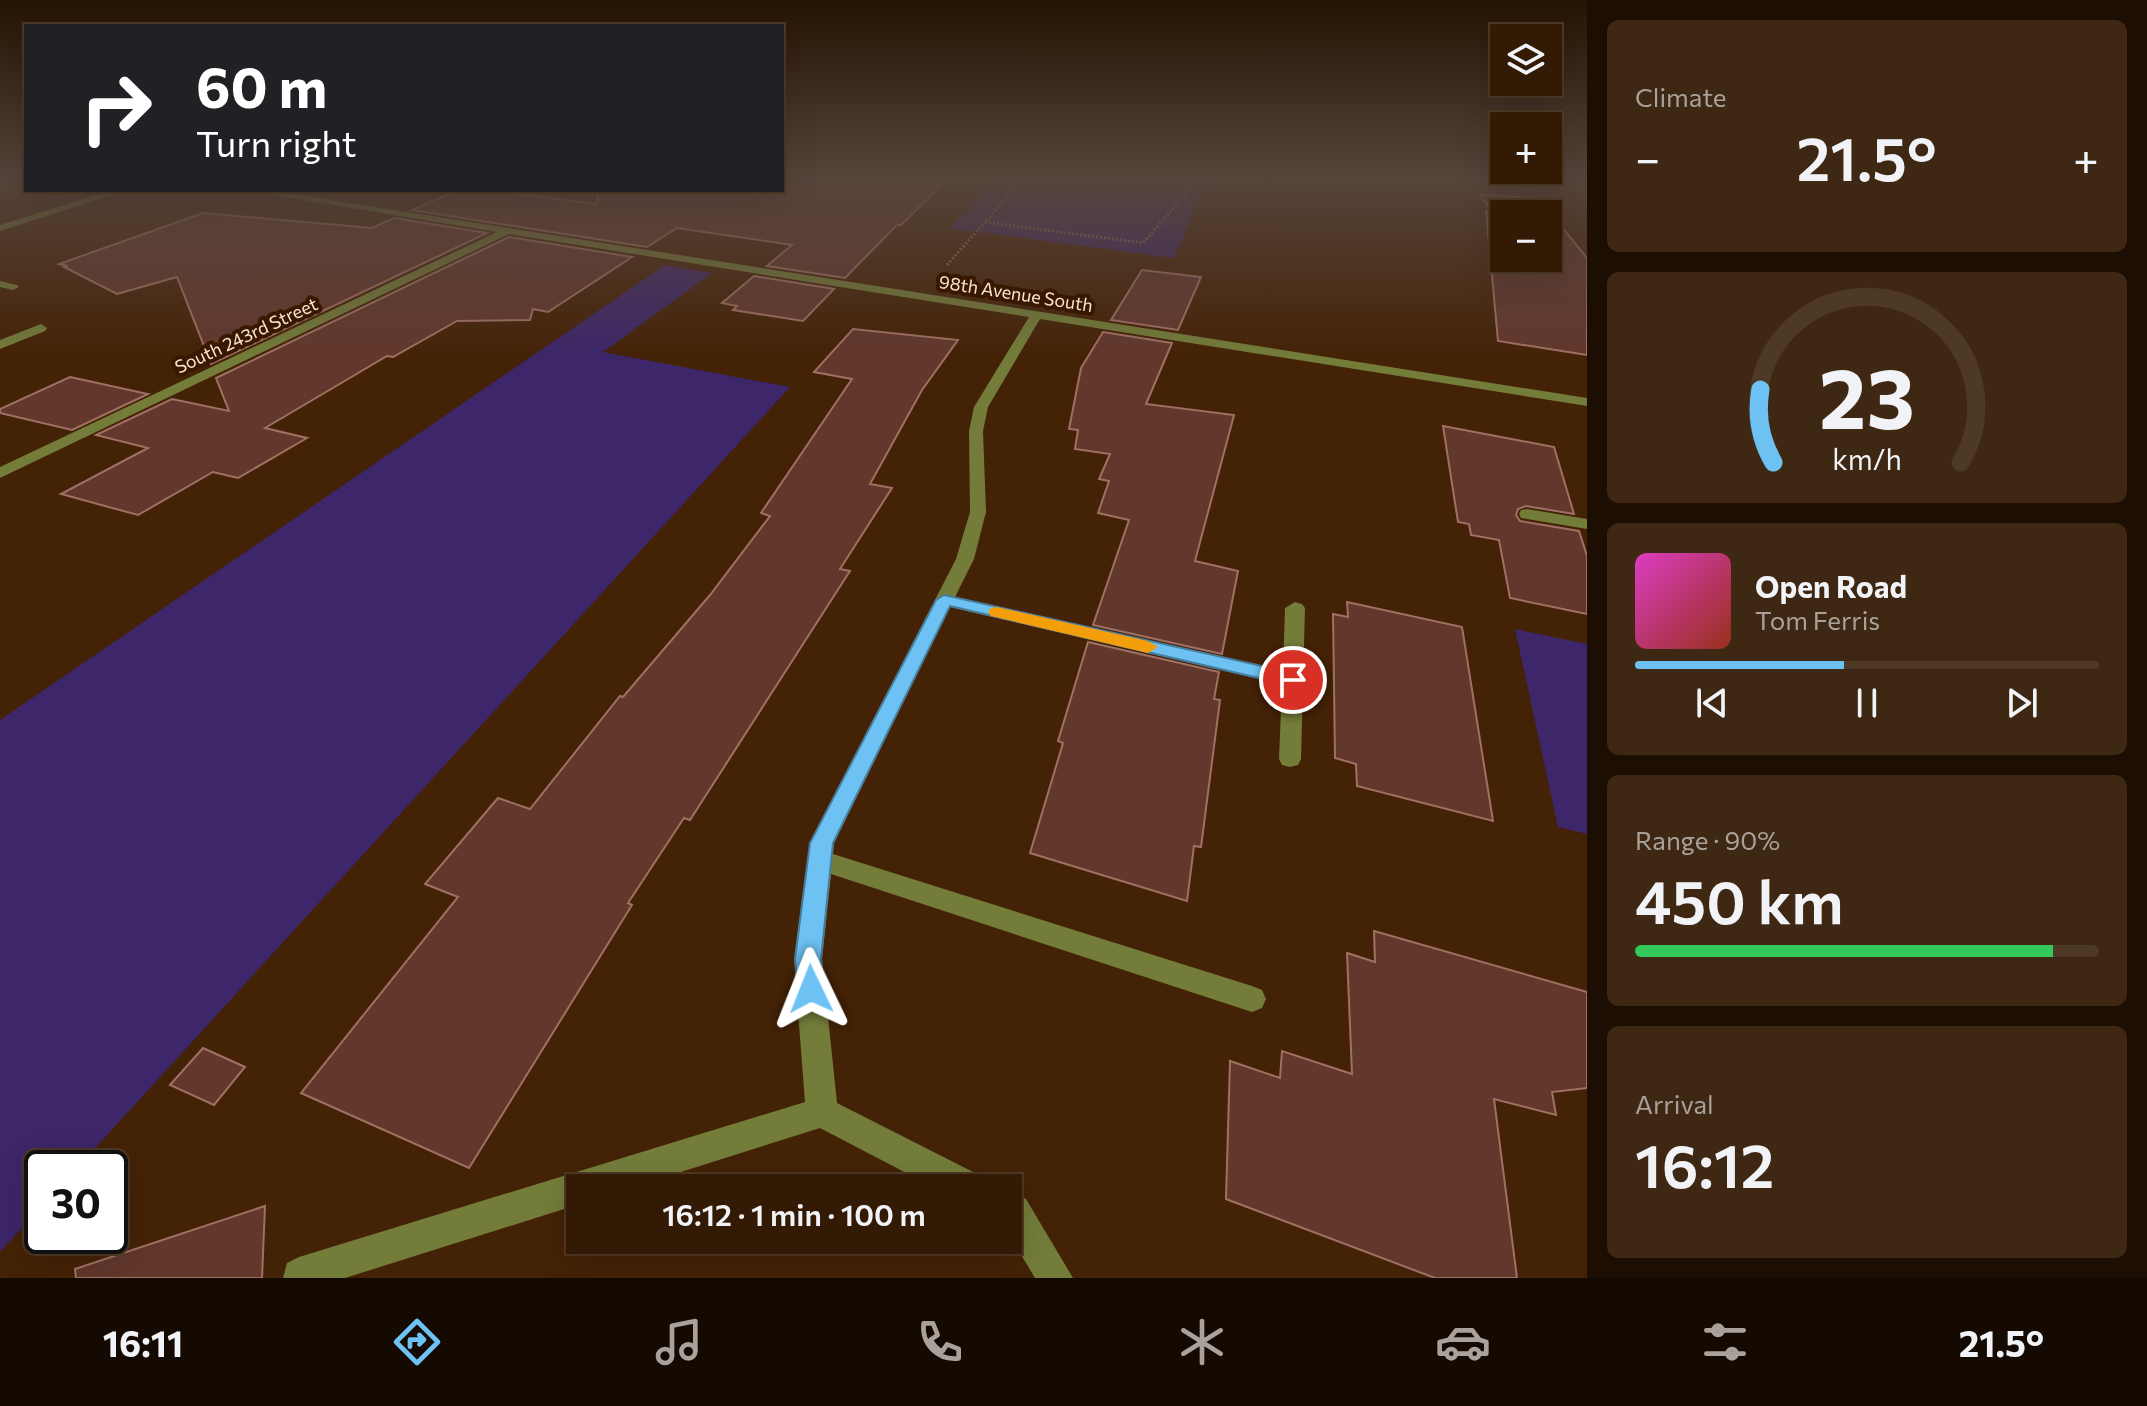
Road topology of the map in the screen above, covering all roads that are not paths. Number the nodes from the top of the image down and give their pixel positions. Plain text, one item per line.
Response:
1 (492, 239) edge
2 (556, 239) edge
3 (1036, 315) junction
4 (41, 328) dead end
5 (0, 345) edge
6 (1587, 402) edge
7 (0, 473) edge
8 (1527, 514) dead end
9 (1587, 524) edge
10 (944, 600) junction
11 (1295, 608) dead end
12 (1293, 680) junction
13 (1290, 759) dead end
14 (820, 860) junction
15 (1252, 999) dead end
16 (822, 1112) junction
17 (942, 1174) edge
18 (1022, 1224) edge
19 (299, 1275) dead end
20 (1055, 1278) edge

1 - 7 street, South 243rd Street
2 - 3 street, 98th Avenue South
3 - 6 street, 98th Avenue South
3 - 10 street
4 - 5 street
8 - 9 street
10 - 12 street
10 - 14 street
11 - 12 street
12 - 13 street
14 - 15 street
14 - 16 street
16 - 17 street
16 - 19 street
18 - 20 street

